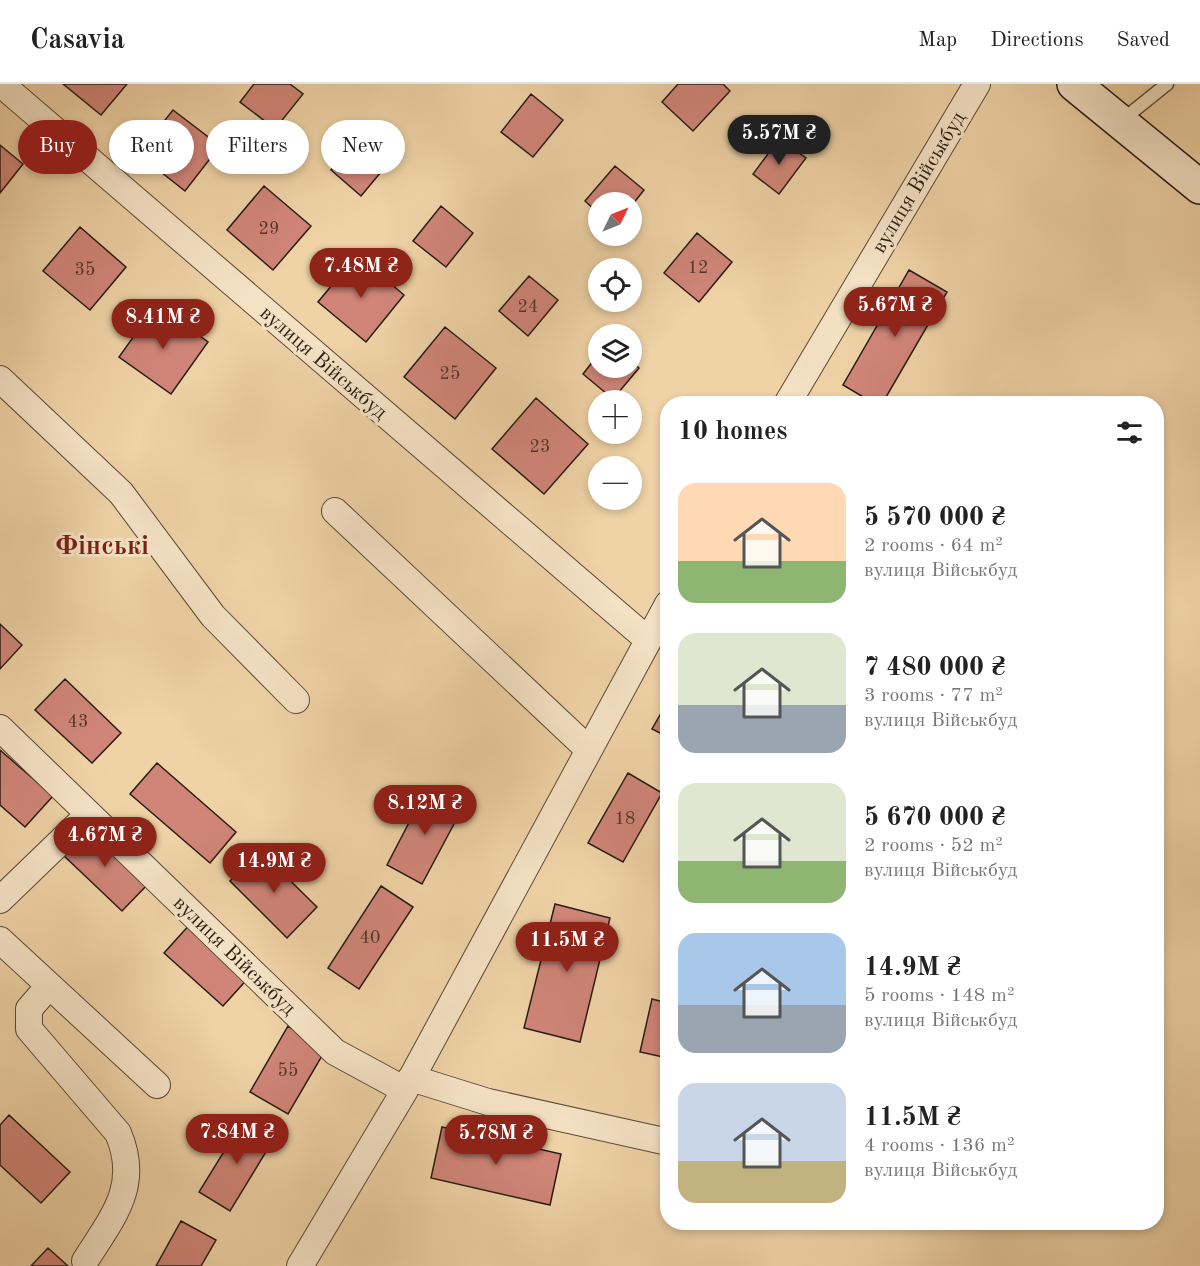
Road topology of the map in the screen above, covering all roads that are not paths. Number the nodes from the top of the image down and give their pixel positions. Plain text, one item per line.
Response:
1 (2, 84) edge
2 (977, 84) edge
3 (1074, 84) edge
4 (1167, 84) edge
5 (1120, 122) junction
6 (1200, 187) edge
7 (0, 379) edge
8 (792, 396) edge
9 (335, 511) dead end
10 (660, 617) edge
11 (647, 639) junction
12 (296, 700) dead end
13 (0, 728) edge
14 (588, 749) junction
15 (89, 814) junction
16 (0, 900) edge
17 (0, 940) edge
18 (49, 986) junction
19 (408, 1084) junction
20 (157, 1085) dead end
21 (660, 1140) edge
22 (85, 1261) dead end
23 (300, 1266) edge

1 - 11 street, вулиця Військбуд
2 - 8 street, вулиця Військбуд
3 - 5 main road
4 - 5 lane
5 - 6 main road
7 - 12 street
9 - 14 street
10 - 11 street
11 - 14 street
13 - 15 street, вулиця Військбуд
14 - 19 street
15 - 16 street
15 - 19 street, вулиця Військбуд
17 - 18 street
18 - 20 street
18 - 22 street
19 - 21 street, вулиця Військбуд
19 - 23 street

